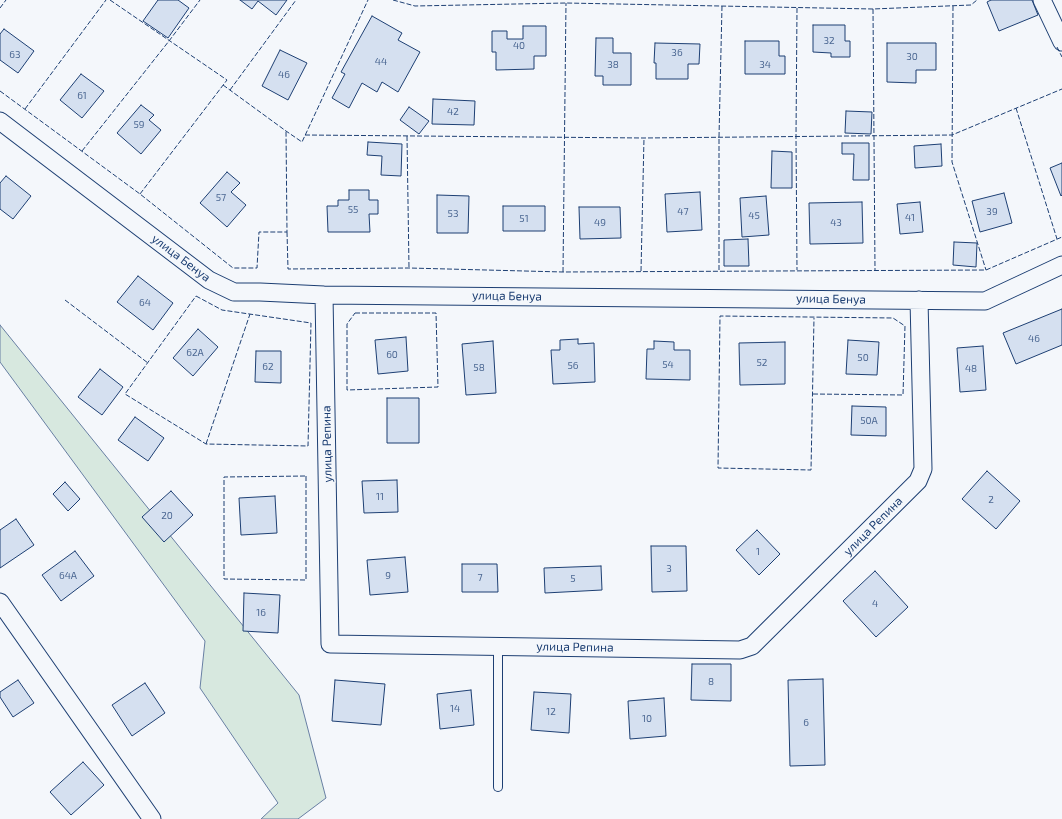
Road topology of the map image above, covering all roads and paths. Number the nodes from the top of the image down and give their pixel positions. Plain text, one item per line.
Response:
1 (1042, 0) edge
2 (1062, 42) edge
3 (0, 121) edge
4 (1062, 265) edge
5 (324, 294) junction
6 (919, 300) junction
7 (0, 602) edge
8 (498, 646) junction
9 (498, 787) dead end
10 (152, 819) edge

1 - 2 street
3 - 5 street, улица Бенуа
4 - 6 street, улица Бенуа
5 - 6 street, улица Бенуа
5 - 8 street, улица Репина
6 - 8 street, улица Репина
7 - 10 street
8 - 9 lane

